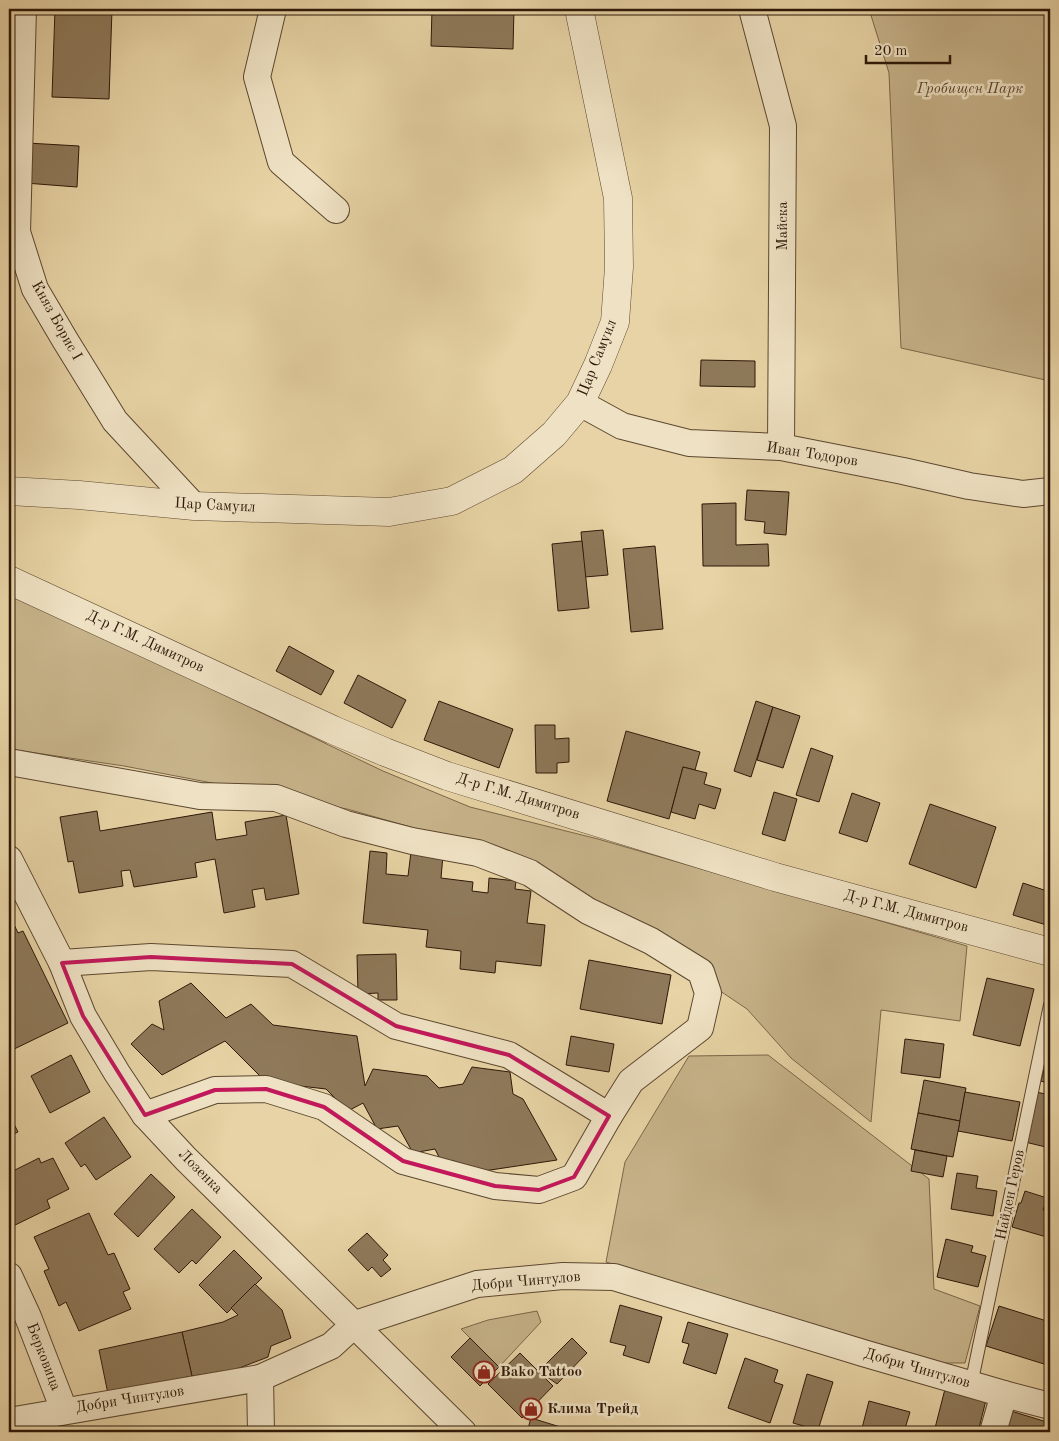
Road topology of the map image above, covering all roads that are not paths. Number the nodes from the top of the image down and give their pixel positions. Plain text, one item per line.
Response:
1 (23, 9) edge
2 (274, 9) edge
3 (579, 9) edge
4 (752, 9) edge
5 (336, 210) dead end
6 (580, 403) junction
7 (781, 447) junction
8 (9, 491) edge
9 (1050, 491) edge
10 (194, 506) junction
11 (9, 580) edge
12 (9, 762) edge
13 (9, 859) edge
14 (1050, 952) edge
15 (62, 963) junction
16 (1050, 1005) edge
17 (145, 1115) junction
18 (609, 1116) junction
19 (9, 1276) edge
20 (355, 1324) junction
21 (260, 1378) junction
22 (971, 1385) junction
23 (1004, 1394) junction
24 (1050, 1406) edge
25 (64, 1410) junction
26 (9, 1421) edge
27 (9, 1432) edge
28 (261, 1432) edge
29 (463, 1432) edge
30 (993, 1432) edge

1 - 10 street, Княз Борис I
2 - 5 street
3 - 6 street, Цар Самуил
4 - 7 street, Майска
6 - 7 street, Иван Тодоров
6 - 10 street, Цар Самуил
7 - 9 street, Иван Тодоров
8 - 10 street, Цар Самуил
11 - 14 street, Д-р Г.М. Димитров
12 - 18 street
13 - 15 street, Лозенка
15 - 17 street, Лозенка
15 - 18 street
16 - 22 lane, Найден Геров
17 - 18 street
17 - 20 street, Лозенка
19 - 25 street, Берковица
20 - 21 street, Добри Чинтулов
20 - 22 street, Добри Чинтулов
20 - 29 street, Лозенка
21 - 25 street, Добри Чинтулов
21 - 28 street
22 - 23 street, Добри Чинтулов
23 - 24 street, Добри Чинтулов
23 - 30 street
25 - 26 street, Добри Чинтулов
26 - 27 street

